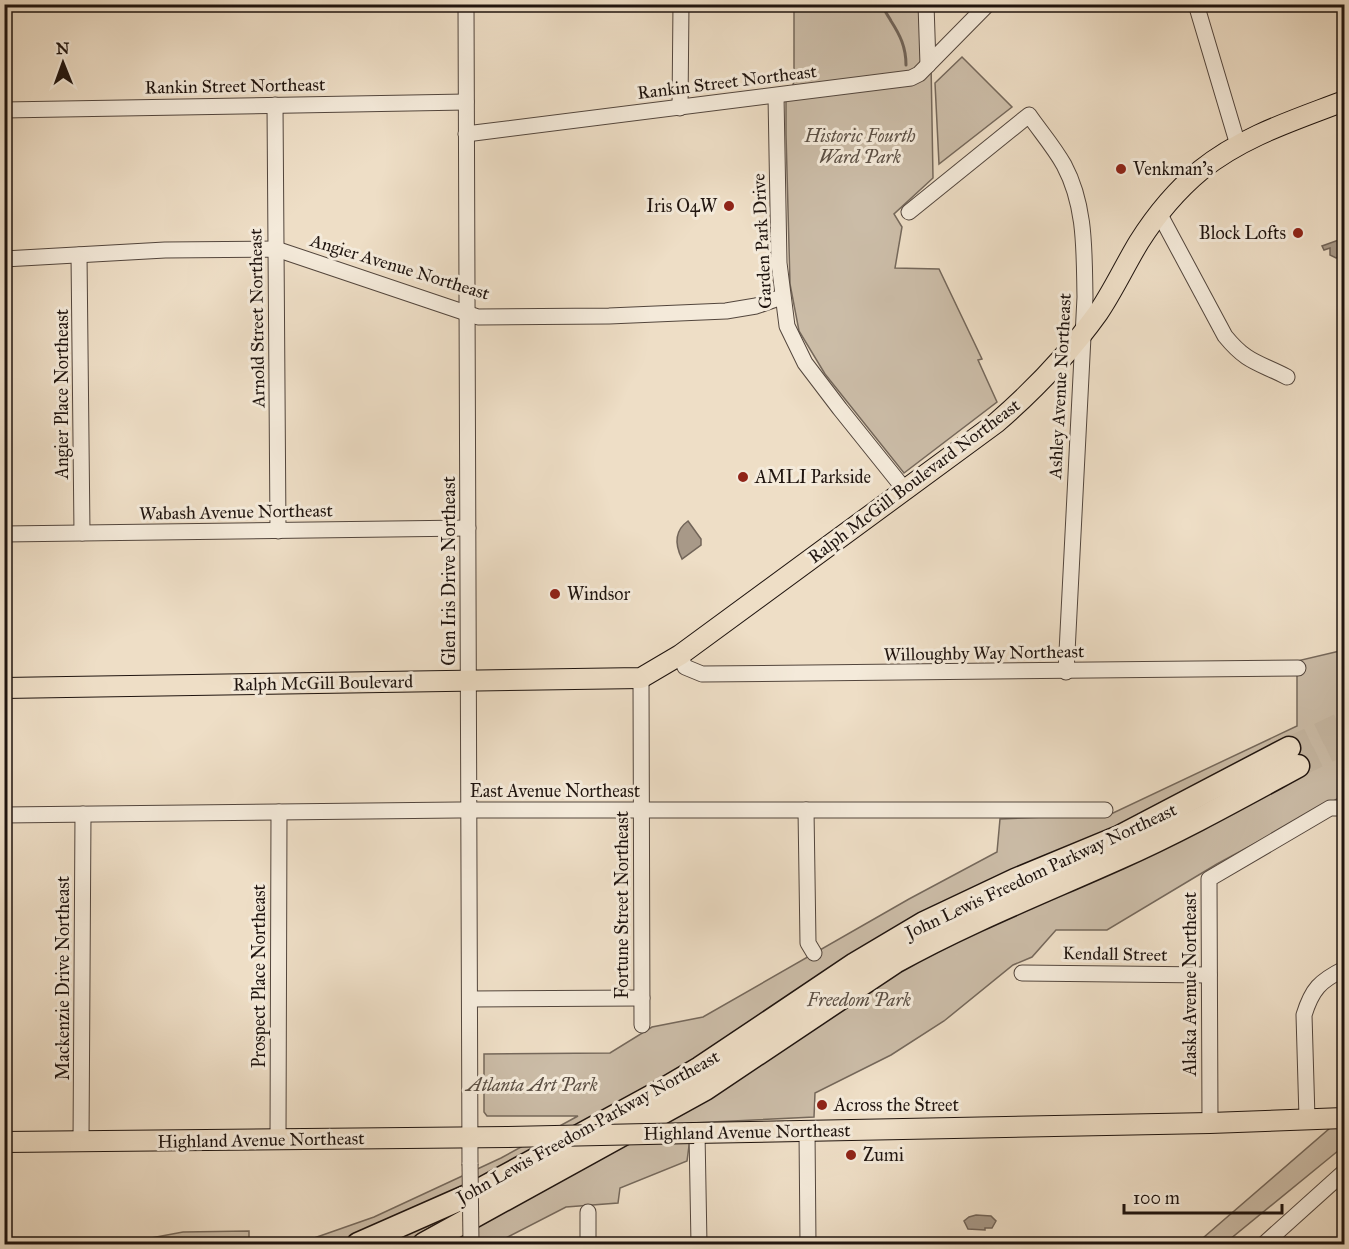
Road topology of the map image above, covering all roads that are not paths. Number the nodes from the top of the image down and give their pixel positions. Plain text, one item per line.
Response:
1 (466, 4) edge
2 (681, 4) edge
3 (926, 4) edge
4 (988, 4) edge
5 (1196, 4) edge
6 (928, 65) junction
7 (776, 96) junction
8 (1344, 101) edge
9 (466, 102) junction
10 (275, 105) junction
11 (680, 108) junction
12 (4, 110) edge
13 (466, 134) junction
14 (1238, 145) junction
15 (909, 212) dead end
16 (1159, 213) junction
17 (276, 249) junction
18 (79, 255) junction
19 (4, 259) edge
20 (782, 297) junction
21 (467, 312) junction
22 (1084, 332) junction
23 (1287, 377) dead end
24 (905, 490) junction
25 (468, 528) junction
26 (278, 531) junction
27 (82, 533) junction
28 (4, 534) edge
29 (680, 655) junction
30 (1298, 668) dead end
31 (1066, 672) junction
32 (641, 678) junction
33 (469, 681) junction
34 (4, 688) edge
35 (1337, 808) edge
36 (470, 810) junction
37 (641, 810) junction
38 (806, 810) junction
39 (1105, 810) dead end
40 (279, 812) junction
41 (83, 814) junction
42 (4, 815) edge
43 (814, 953) dead end
44 (1344, 969) edge
45 (1022, 973) dead end
46 (1209, 975) junction
47 (642, 998) junction
48 (471, 999) junction
49 (642, 1025) dead end
50 (1307, 1118) junction
51 (1344, 1118) edge
52 (1210, 1123) junction
53 (807, 1131) junction
54 (695, 1133) junction
55 (472, 1138) junction
56 (278, 1140) junction
57 (4, 1142) edge
58 (81, 1142) junction
59 (1344, 1172) edge
60 (588, 1212) dead end
61 (358, 1245) edge
62 (424, 1245) edge
63 (471, 1245) edge
64 (588, 1245) edge
65 (699, 1245) edge
66 (808, 1245) edge
67 (1264, 1245) edge

1 - 9 street, Glen Iris Drive Northeast
2 - 11 street
3 - 6 street
4 - 6 street, Rankin Street Northeast
5 - 14 street
6 - 7 street, Rankin Street Northeast
7 - 11 street, Rankin Street Northeast
7 - 20 street, Garden Park Drive
8 - 14 main road, Ralph McGill Boulevard Northeast
9 - 10 street, Rankin Street Northeast
9 - 13 street, Glen Iris Drive Northeast
10 - 12 street, Rankin Street Northeast
10 - 17 street, Arnold Street Northeast
11 - 13 street, Rankin Street Northeast
13 - 21 street, Glen Iris Drive Northeast
14 - 16 main road, Ralph McGill Boulevard Northeast
15 - 22 street, Ashley Avenue Northeast
16 - 22 main road, Ralph McGill Boulevard Northeast
16 - 23 street
17 - 18 street, Angier Avenue Northeast
17 - 21 street, Angier Avenue Northeast
17 - 26 street, Arnold Street Northeast
18 - 19 street, Angier Avenue Northeast
18 - 27 street, Angier Place Northeast
20 - 21 street, Angier Avenue Northeast
20 - 24 street, Garden Park Drive
21 - 25 street, Glen Iris Drive Northeast
22 - 24 main road, Ralph McGill Boulevard Northeast
22 - 31 street, Ashley Avenue Northeast
24 - 29 main road, Ralph McGill Boulevard Northeast
25 - 26 street, Wabash Avenue Northeast
25 - 33 street, Glen Iris Drive Northeast
26 - 27 street, Wabash Avenue Northeast
27 - 28 street, Wabash Avenue Northeast
29 - 31 street, Willoughby Way Northeast
29 - 32 main road, Ralph McGill Boulevard Northeast
30 - 31 street, Willoughby Way Northeast
32 - 33 main road, Ralph McGill Boulevard
32 - 37 street, Fortune Street Northeast
33 - 34 main road, Ralph McGill Boulevard
33 - 36 street, Glen Iris Drive Northeast
35 - 46 street, Alaska Avenue Northeast
36 - 37 street, East Avenue Northeast
36 - 40 street, East Avenue Northeast
36 - 48 street, Glen Iris Drive Northeast
37 - 38 street, East Avenue Northeast
37 - 47 street, Fortune Street Northeast
38 - 39 street, East Avenue Northeast
38 - 43 street
40 - 41 street, East Avenue Northeast
40 - 56 street, Prospect Place Northeast
41 - 42 street, East Avenue Northeast
41 - 58 street, Mackenzie Drive Northeast
44 - 50 street
45 - 46 street, Kendall Street
46 - 52 street, Alaska Avenue Northeast
47 - 48 street
47 - 49 street, Fortune Street Northeast
48 - 55 street, Glen Iris Drive Northeast
50 - 51 main road, Highland Avenue Northeast
50 - 52 main road, Highland Avenue Northeast
52 - 53 main road, Highland Avenue Northeast
53 - 54 main road, Highland Avenue Northeast
53 - 66 street
54 - 55 main road, Highland Avenue Northeast, bridge
54 - 65 street
55 - 56 main road, Highland Avenue Northeast
55 - 63 street, Glen Iris Drive Northeast, bridge
56 - 58 main road, Highland Avenue Northeast
57 - 58 main road, Highland Avenue Northeast
59 - 67 street
60 - 64 street
61 - 62 highway, John Lewis Freedom Parkway Northeast

